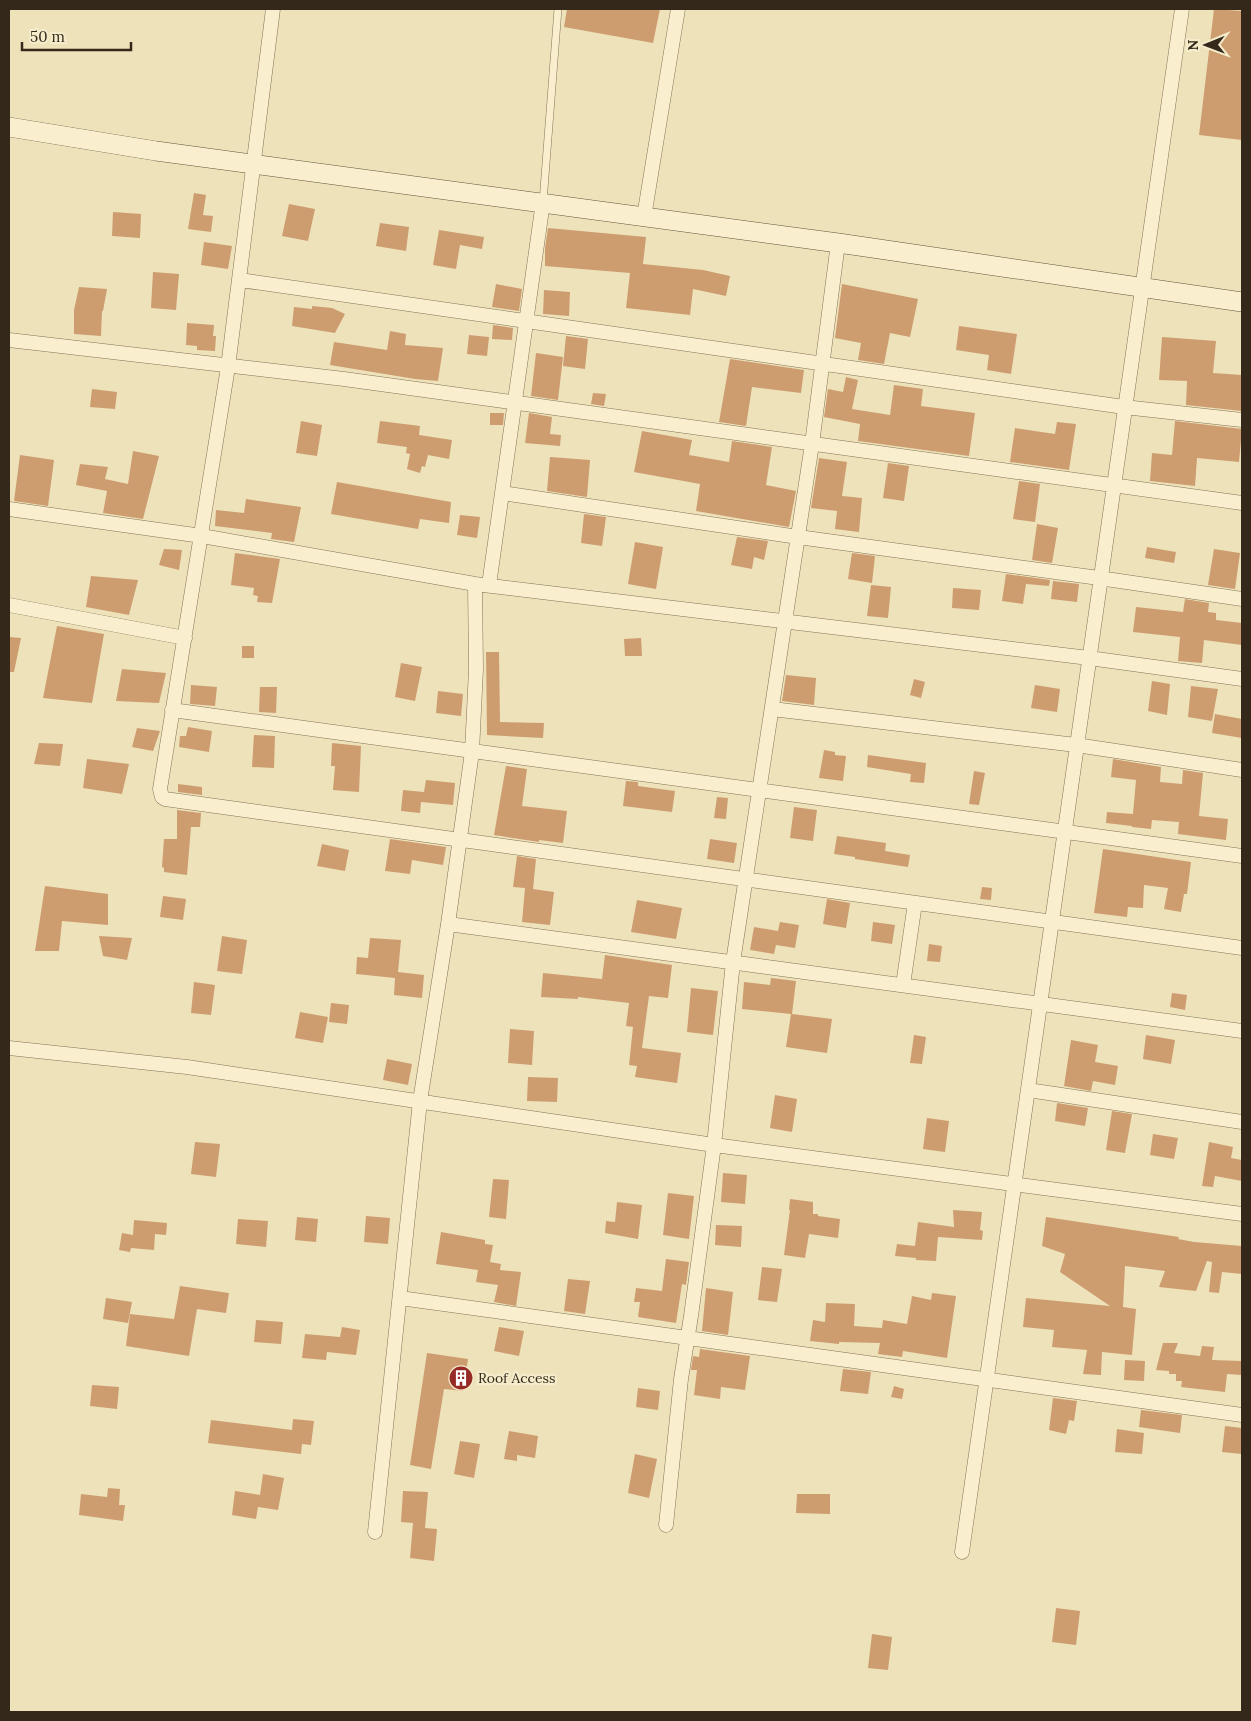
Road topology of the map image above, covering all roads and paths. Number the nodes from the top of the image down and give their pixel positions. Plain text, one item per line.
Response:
1 (273, 9) edge
2 (558, 9) edge
3 (678, 9) edge
4 (1182, 9) edge
5 (9, 127) edge
6 (254, 163) junction
7 (543, 202) junction
8 (644, 217) junction
9 (838, 243) junction
10 (240, 280) junction
11 (1140, 287) junction
12 (1242, 302) edge
13 (527, 322) junction
14 (9, 340) edge
15 (824, 363) junction
16 (228, 367) junction
17 (515, 403) junction
18 (1124, 407) junction
19 (1242, 420) edge
20 (812, 444) junction
21 (1113, 485) junction
22 (502, 493) junction
23 (1242, 503) edge
24 (9, 509) edge
25 (202, 536) junction
26 (798, 537) junction
27 (1099, 578) junction
28 (482, 584) junction
29 (1242, 599) edge
30 (9, 605) edge
31 (785, 621) junction
32 (185, 638) junction
33 (1089, 658) junction
34 (1242, 679) edge
35 (772, 709) junction
36 (172, 710) junction
37 (1076, 745) junction
38 (472, 752) junction
39 (1242, 770) edge
40 (759, 791) junction
41 (1064, 832) junction
42 (460, 839) junction
43 (1242, 856) edge
44 (746, 879) junction
45 (915, 903) junction
46 (1052, 922) junction
47 (448, 924) junction
48 (1242, 948) edge
49 (733, 962) junction
50 (903, 985) junction
51 (1040, 1004) junction
52 (1242, 1031) edge
53 (9, 1048) edge
54 (1028, 1090) junction
55 (420, 1101) junction
56 (1242, 1122) edge
57 (714, 1145) junction
58 (1015, 1184) junction
59 (1242, 1214) edge
60 (400, 1298) junction
61 (687, 1339) junction
62 (987, 1378) junction
63 (1242, 1415) edge
64 (666, 1525) dead end
65 (376, 1532) dead end
66 (962, 1552) dead end

1 - 6 street
2 - 7 lane
3 - 8 street
4 - 11 street
5 - 6 street
6 - 7 street
6 - 10 street
7 - 8 street
7 - 13 street
8 - 9 street
9 - 11 street
9 - 15 street
10 - 13 street
10 - 16 street
11 - 12 street
11 - 18 street
13 - 15 street
13 - 17 street
14 - 16 street
15 - 18 street
15 - 20 street
16 - 17 street
16 - 25 street
17 - 20 street
17 - 22 street
18 - 19 street
18 - 21 street
20 - 21 street
20 - 26 street
21 - 23 street
21 - 27 street
22 - 26 street
22 - 28 street
24 - 25 street
25 - 28 street
25 - 32 street
26 - 27 street
26 - 31 street
27 - 29 street
27 - 33 street
28 - 31 street
28 - 38 street
30 - 32 street
31 - 33 street
31 - 35 street
32 - 36 street
33 - 34 street
33 - 37 street
35 - 37 street
35 - 40 street
36 - 38 street
36 - 42 street
37 - 39 street
37 - 41 street
38 - 40 street
38 - 42 street
40 - 41 street
40 - 44 street
41 - 43 street
41 - 46 street
42 - 44 street
42 - 47 street
44 - 45 street
44 - 49 street
45 - 46 street
45 - 50 street
46 - 48 street
46 - 51 street
47 - 49 street
47 - 55 street
49 - 50 street
49 - 57 street
50 - 51 street
51 - 52 street
51 - 54 street
53 - 55 street
54 - 56 street
54 - 58 street
55 - 57 street
55 - 60 street
57 - 58 street
57 - 61 street
58 - 59 street
58 - 62 street
60 - 61 street
60 - 65 street
61 - 62 street
61 - 64 street
62 - 63 street
62 - 66 street

